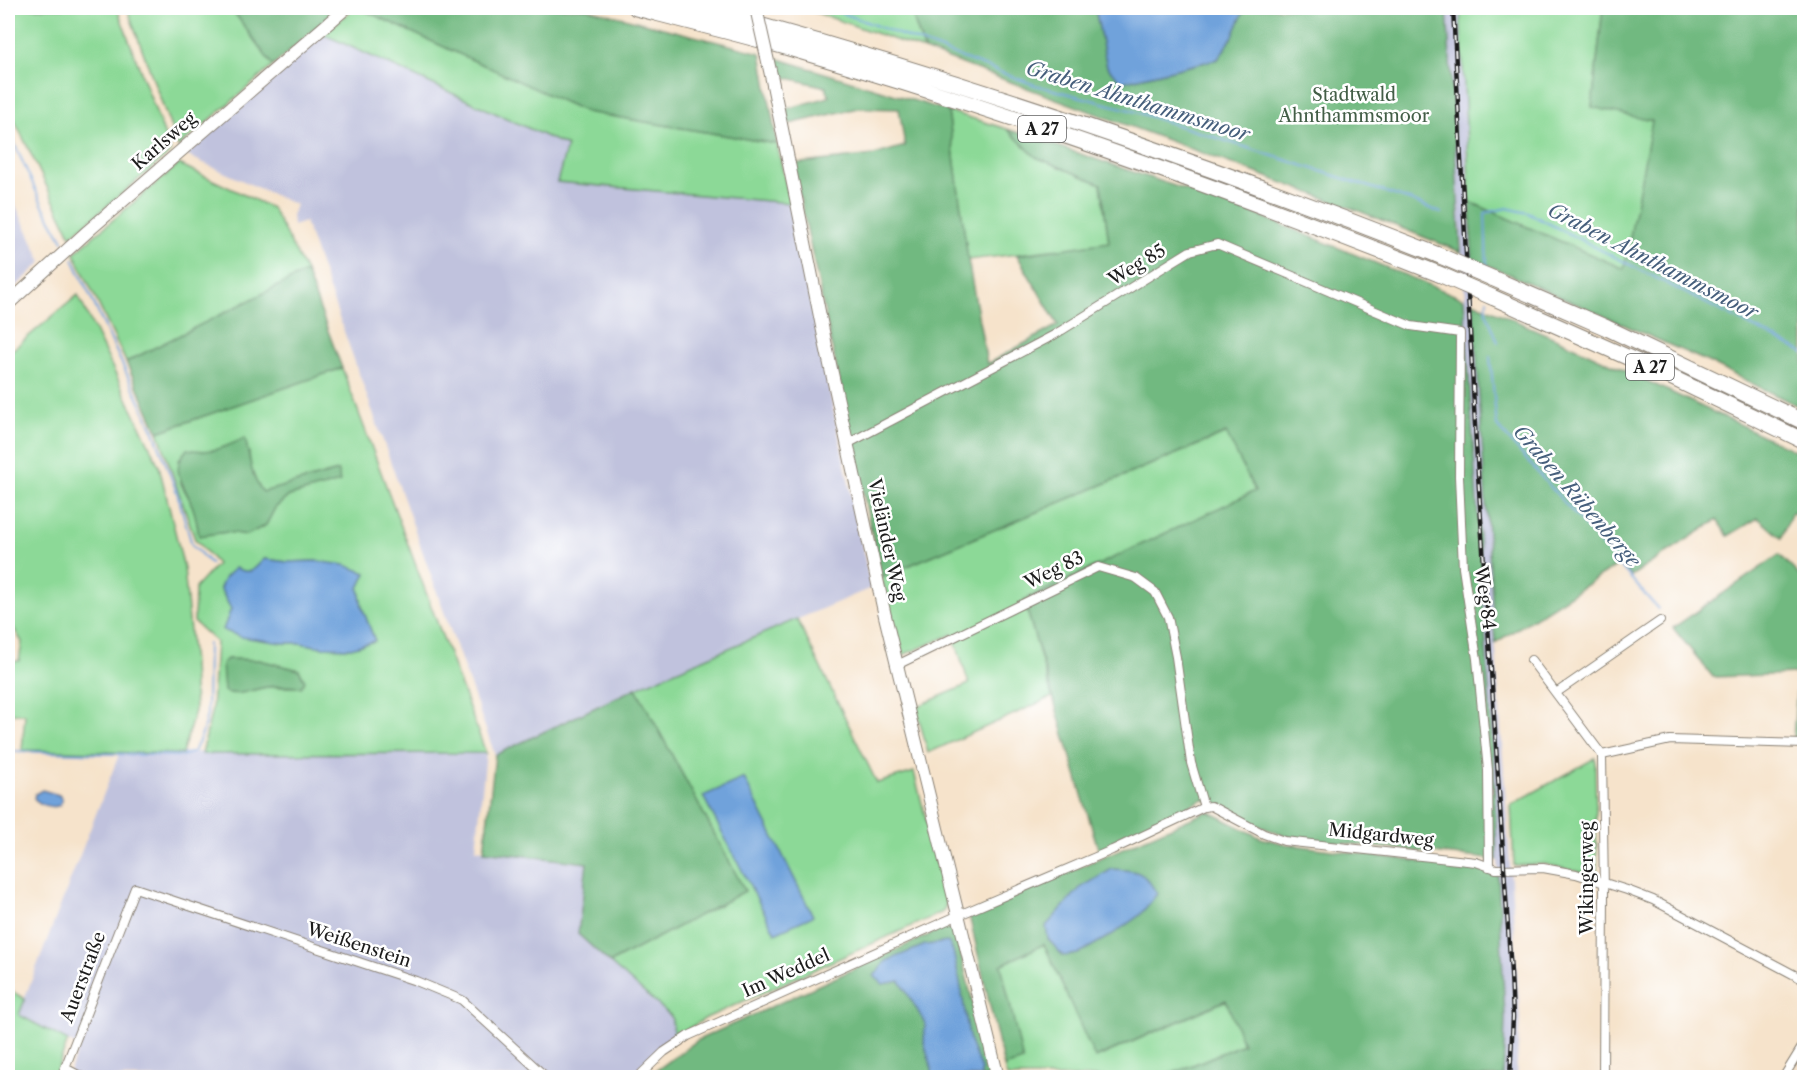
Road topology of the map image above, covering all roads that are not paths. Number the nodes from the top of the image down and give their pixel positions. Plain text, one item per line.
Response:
1 (346, 8) edge
2 (636, 8) edge
3 (697, 8) edge
4 (756, 8) edge
5 (8, 304) edge
6 (1460, 333) joint
7 (1804, 422) edge
8 (1804, 441) edge
9 (848, 444) junction
10 (1660, 621) dead end
11 (1531, 660) dead end
12 (897, 664) junction
13 (1556, 693) junction
14 (1804, 744) edge
15 (1602, 755) junction
16 (1204, 807) junction
17 (1489, 867) junction
18 (1604, 882) junction
19 (135, 888) joint
20 (958, 915) junction
21 (1804, 980) edge
22 (1804, 1044) edge
23 (65, 1068) junction
24 (61, 1077) edge
25 (84, 1077) edge
26 (547, 1077) edge
27 (637, 1077) edge
28 (998, 1077) edge
29 (1603, 1077) edge
30 (1783, 1077) edge

1 - 5 street, Karlsweg
2 - 8 highway, A 27, bridge
3 - 7 highway, A 27, bridge
4 - 9 street, Vieländer Weg, bridge
6 - 9 street, Weg 85
6 - 17 street, Weg 84
9 - 12 street, Vieländer Weg
10 - 13 street
11 - 13 street
12 - 16 street, Weg 83
12 - 20 street, Vieländer Weg
13 - 15 street
14 - 15 street
15 - 18 street, Wikingerweg
16 - 17 street, Midgardweg
16 - 20 street
17 - 18 street, Midgardweg
18 - 21 street, Midgardweg
18 - 29 street, Wikingerweg
19 - 23 street, Auerstraße
19 - 26 street, Weißenstein
20 - 27 street, Im Weddel
20 - 28 street, Vieländer Weg
22 - 30 street
23 - 24 street, Auerstraße
23 - 25 street

